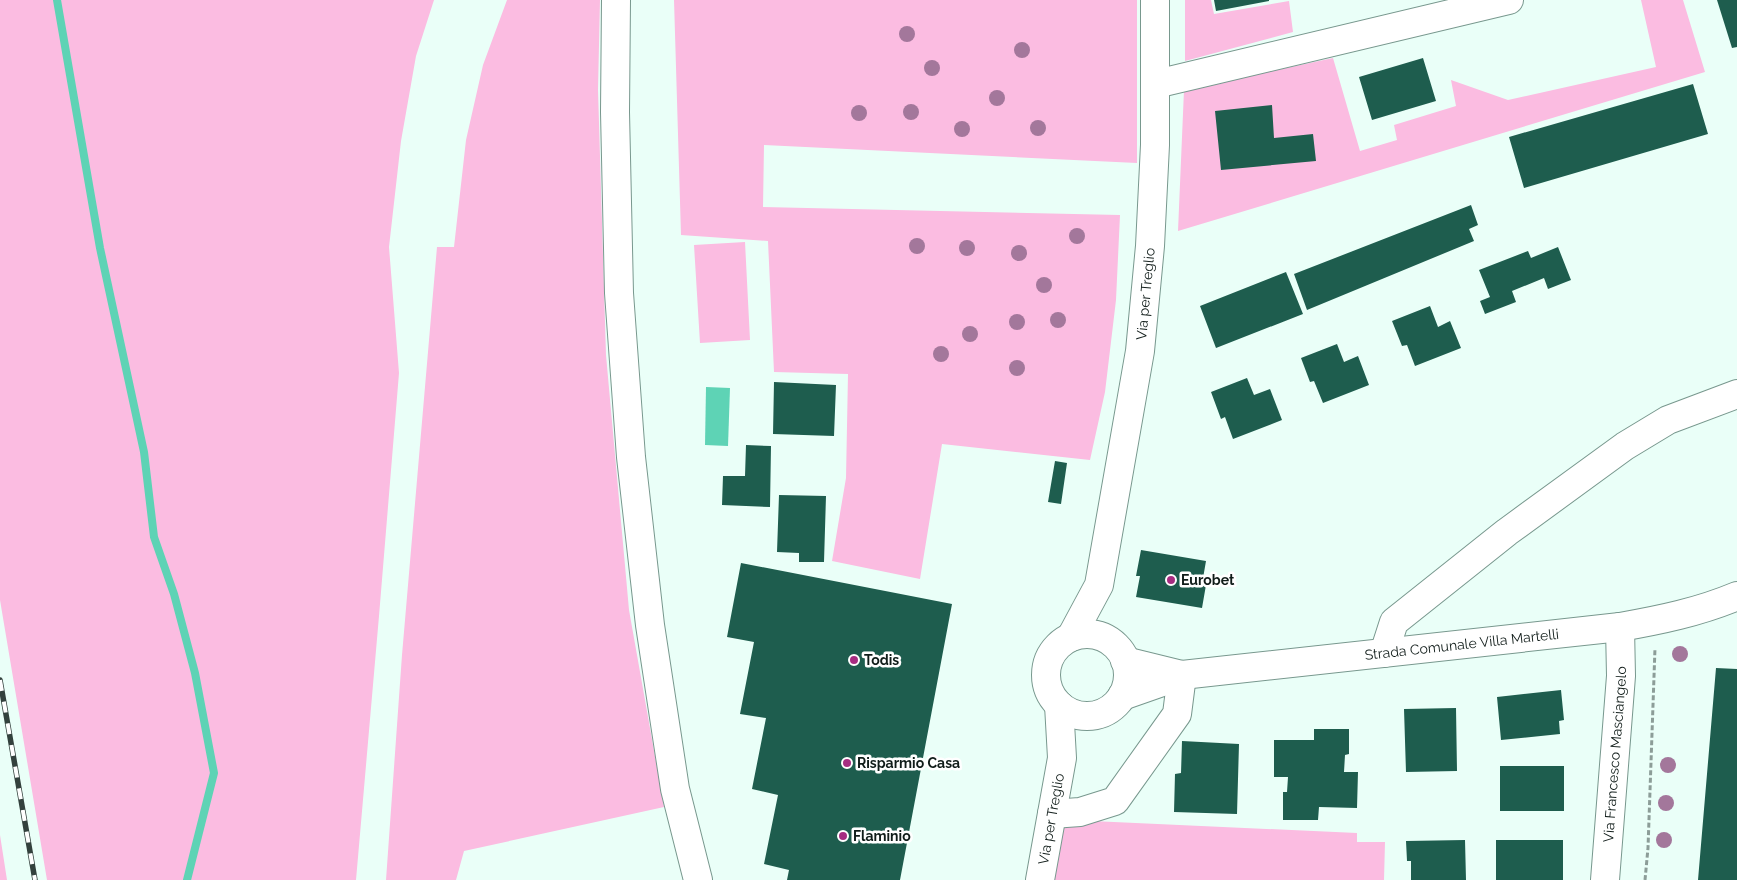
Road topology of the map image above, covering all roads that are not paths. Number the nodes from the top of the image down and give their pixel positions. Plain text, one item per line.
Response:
1 (616, 0) edge
2 (1155, 0) edge
3 (1509, 0) edge
4 (1156, 84) junction
5 (1737, 394) edge
6 (1098, 584) junction
7 (1737, 596) edge
8 (1620, 627) junction
9 (1071, 638) junction
10 (1117, 651) junction
11 (1384, 653) junction
12 (1182, 675) junction
13 (1122, 696) junction
14 (1059, 706) junction
15 (1097, 715) junction
16 (1062, 758) junction
17 (1052, 814) junction
18 (698, 880) edge
19 (1040, 880) edge
20 (1605, 880) edge

1 - 18 street
2 - 4 street, Via per Treglio
3 - 4 street
4 - 6 street, Via per Treglio
5 - 11 street
6 - 9 street, Via per Treglio
6 - 10 street, Via per Treglio
7 - 8 street, Strada Comunale Villa Martelli
8 - 11 street, Strada Comunale Villa Martelli
8 - 20 street, Via Francesco Masciangelo
9 - 10 street
9 - 14 street
10 - 12 street, Strada Comunale Villa Martelli
10 - 13 street
11 - 12 street, Strada Comunale Villa Martelli
12 - 13 street, Strada Comunale Villa Martelli
12 - 17 street
13 - 15 street
14 - 15 street
14 - 16 street, Via per Treglio
15 - 16 street, Via per Treglio
16 - 17 street, Via per Treglio
17 - 19 street, Via per Treglio

